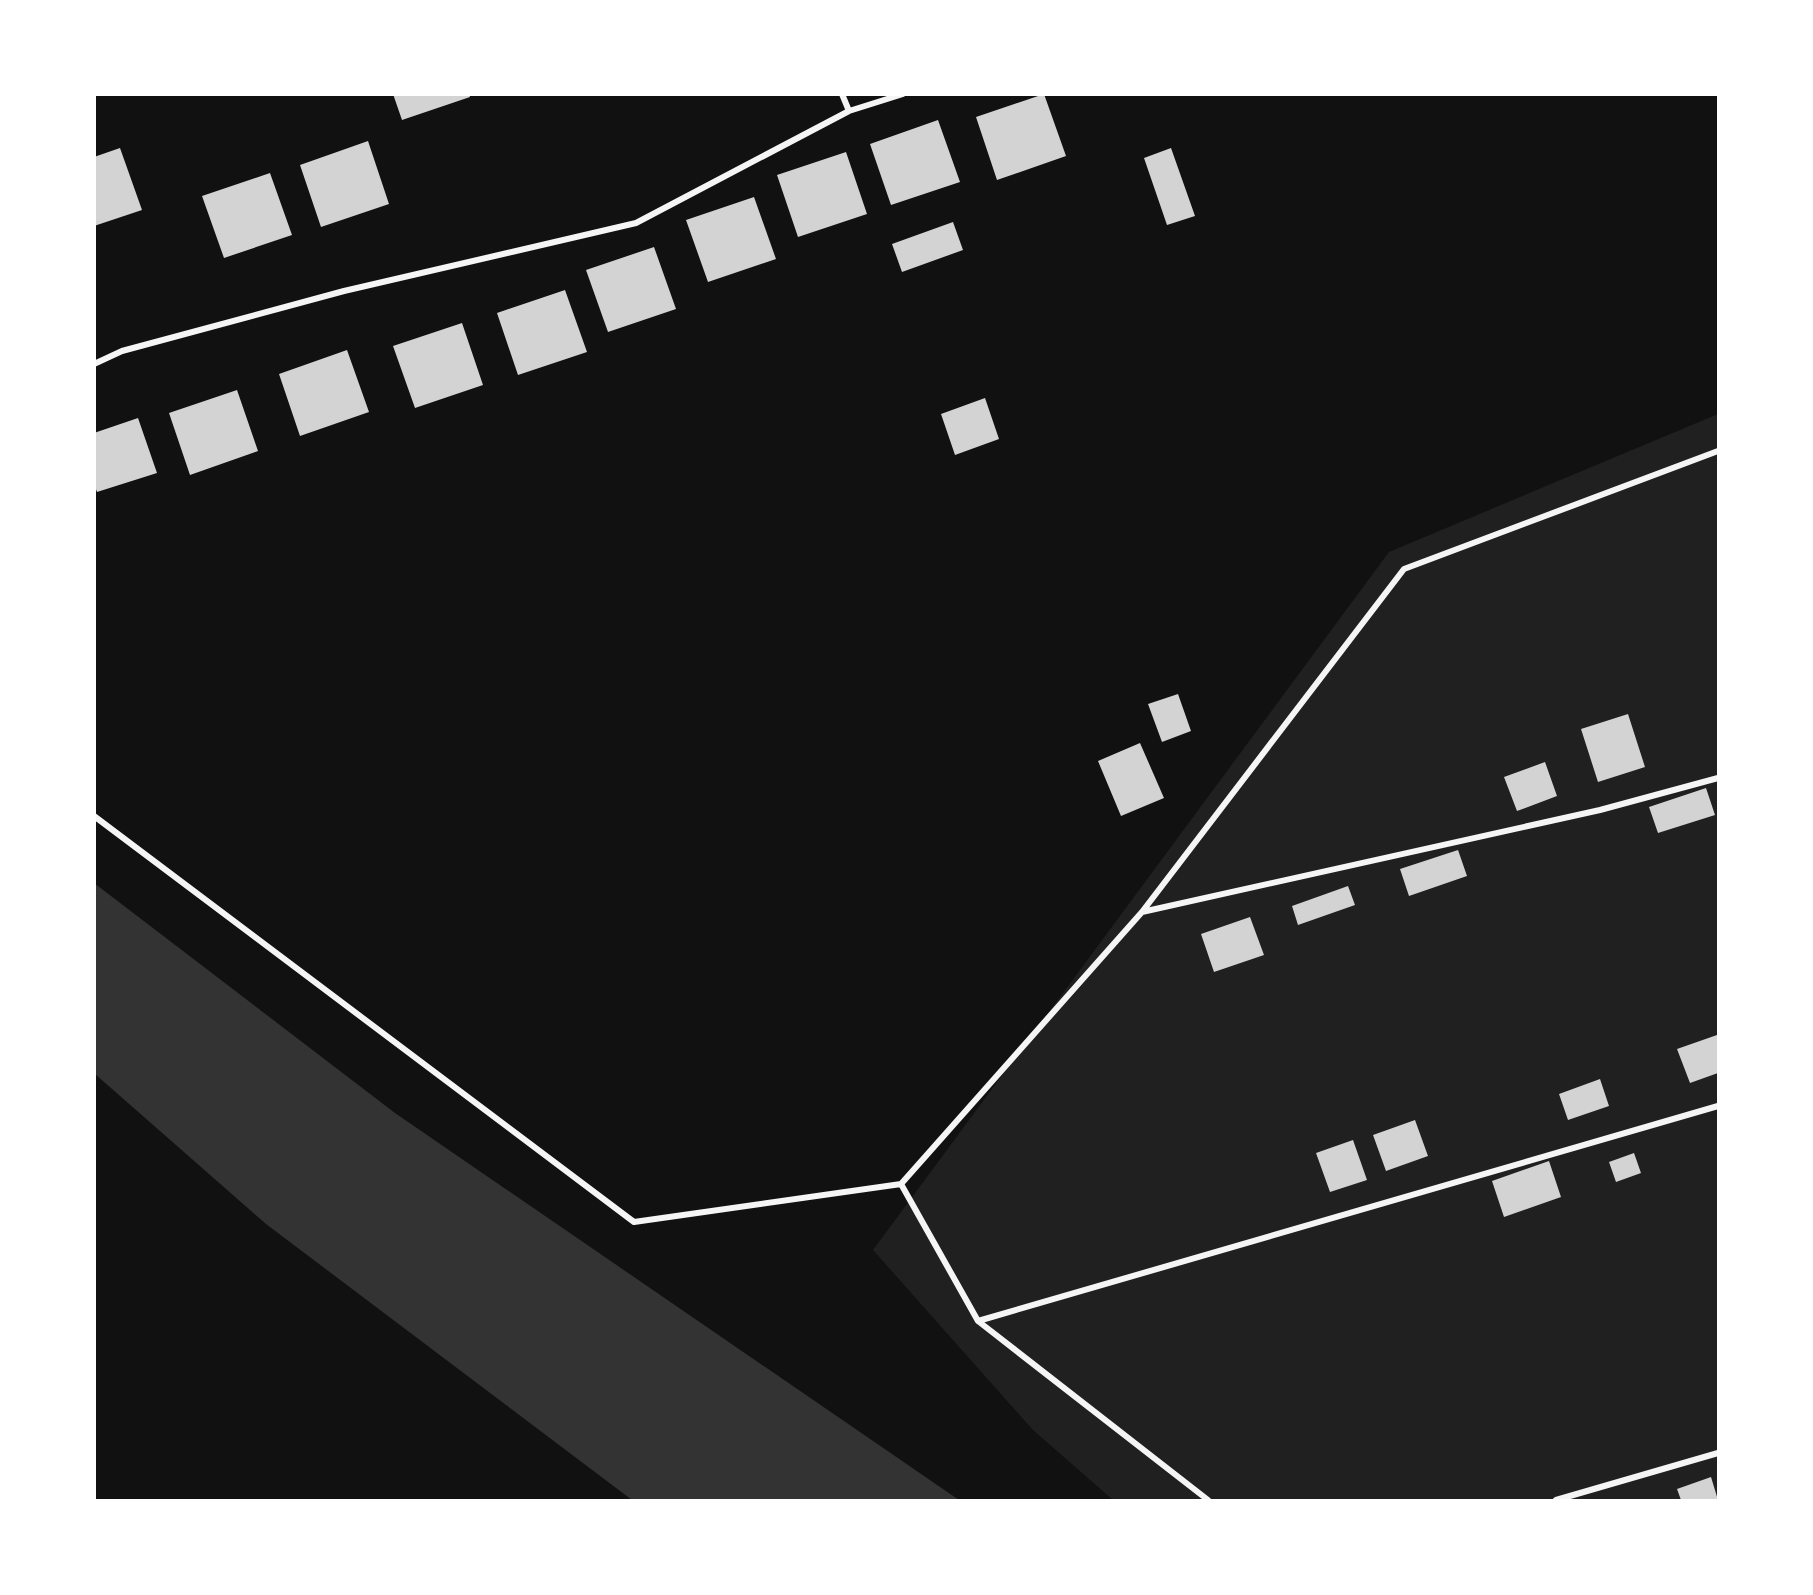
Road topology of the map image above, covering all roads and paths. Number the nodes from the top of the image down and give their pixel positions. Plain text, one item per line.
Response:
1 (842, 94) edge
2 (903, 94) edge
3 (849, 111) junction
4 (94, 364) edge
5 (1719, 451) edge
6 (1719, 778) edge
7 (94, 816) edge
8 (1142, 912) junction
9 (1719, 1106) edge
10 (901, 1184) junction
11 (978, 1321) junction
12 (1719, 1453) edge
13 (1208, 1500) edge
14 (1556, 1500) edge

1 - 3 street
2 - 3 street
3 - 4 street
5 - 8 street
6 - 8 street
7 - 10 street
8 - 10 street
9 - 11 street
10 - 11 street
11 - 13 street
12 - 14 street

